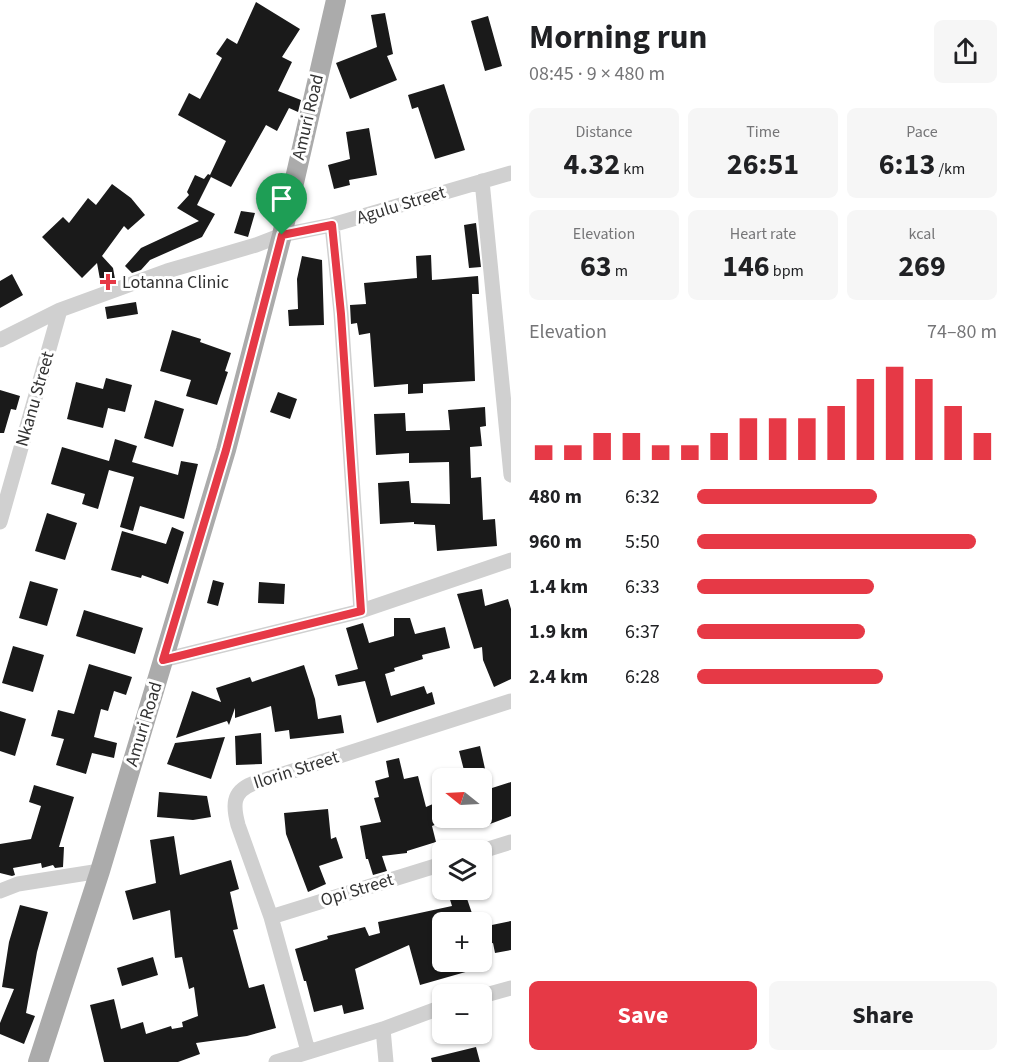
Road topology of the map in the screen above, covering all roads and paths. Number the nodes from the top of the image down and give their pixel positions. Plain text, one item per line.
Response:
1 (336, 0) edge
2 (511, 172) edge
3 (482, 181) junction
4 (332, 225) junction
5 (282, 235) junction
6 (60, 310) junction
7 (0, 340) edge
8 (511, 475) edge
9 (0, 522) edge
10 (511, 560) edge
11 (361, 611) junction
12 (163, 660) junction
13 (511, 701) edge
14 (511, 842) edge
15 (492, 848) edge
16 (432, 867) edge
17 (100, 871) junction
18 (0, 894) edge
19 (271, 917) junction
20 (511, 988) edge
21 (492, 993) edge
22 (432, 1011) edge
23 (383, 1029) junction
24 (308, 1051) junction
25 (38, 1062) edge
26 (276, 1062) edge
27 (386, 1062) edge

1 - 5 main road, Amuri Road
2 - 3 street, Agulu Street
3 - 4 street, Agulu Street
3 - 8 street
4 - 5 street, Agulu Street
4 - 11 street
5 - 6 street, Agulu Street
5 - 12 main road, Amuri Road
6 - 7 street, Agulu Street
6 - 9 street, Nkanu Street
10 - 11 street
11 - 12 street
12 - 17 main road, Amuri Road
13 - 19 street, Ilorin Street
14 - 15 street
16 - 19 street, Opi Street
17 - 18 street
17 - 25 main road, Amuri Road
19 - 24 street, Ilorin Street
20 - 21 street
22 - 23 street
23 - 24 street
23 - 27 street
24 - 26 street

